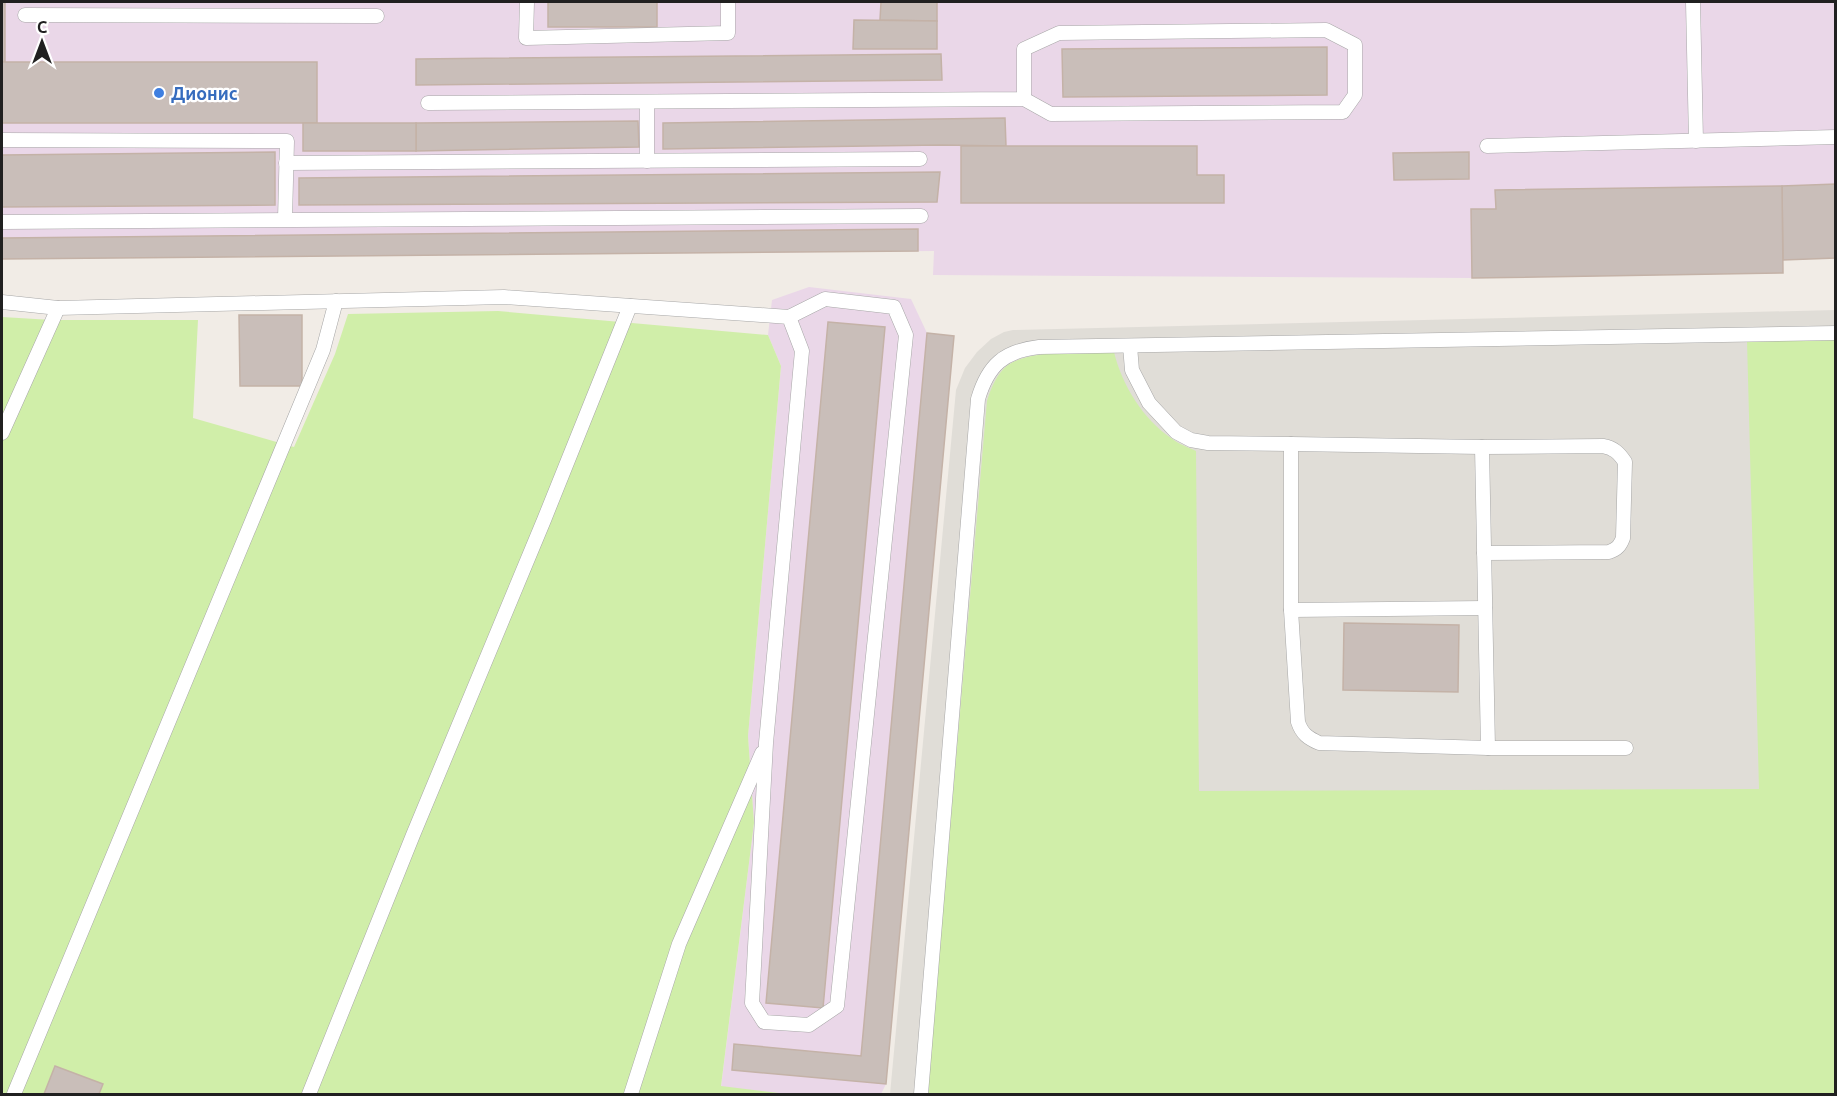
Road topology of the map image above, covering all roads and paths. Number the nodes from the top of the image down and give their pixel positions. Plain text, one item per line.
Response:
1 (528, 2) edge
2 (728, 2) edge
3 (1693, 2) edge
4 (169, 9) edge
5 (25, 15) dead end
6 (377, 16) dead end
7 (1024, 99) junction
8 (647, 102) junction
9 (428, 103) dead end
10 (1836, 137) edge
11 (2, 140) edge
12 (1696, 141) junction
13 (1487, 146) dead end
14 (920, 159) dead end
15 (647, 160) junction
16 (286, 164) junction
17 (921, 216) dead end
18 (285, 219) junction
19 (2, 222) edge
20 (336, 301) junction
21 (2, 302) edge
22 (630, 306) junction
23 (58, 308) junction
24 (789, 318) junction
25 (1836, 333) edge
26 (1130, 346) junction
27 (2, 433) edge
28 (1291, 444) junction
29 (1482, 447) junction
30 (1484, 553) junction
31 (1485, 608) junction
32 (1291, 610) junction
33 (766, 743) junction
34 (1488, 748) junction
35 (1626, 748) dead end
36 (14, 1095) edge
37 (309, 1095) edge
38 (631, 1095) edge
39 (921, 1095) edge

1 - 2 lane
3 - 12 lane
4 - 5 lane
4 - 6 lane
7 - 7 lane
7 - 8 lane
8 - 9 lane
8 - 15 lane
10 - 12 lane
11 - 16 lane
12 - 13 lane
14 - 15 lane
15 - 16 lane
16 - 18 lane
17 - 18 lane
18 - 19 lane
20 - 22 lane
20 - 23 lane
20 - 36 lane
21 - 23 lane
22 - 24 lane
22 - 37 lane
23 - 27 lane
24 - 33 lane
24 - 33 lane
25 - 26 lane
26 - 28 lane
26 - 39 lane
28 - 29 lane
28 - 32 lane
29 - 30 lane
29 - 30 lane
30 - 31 lane
31 - 32 lane
31 - 34 lane
32 - 34 lane
33 - 38 lane
34 - 35 lane

